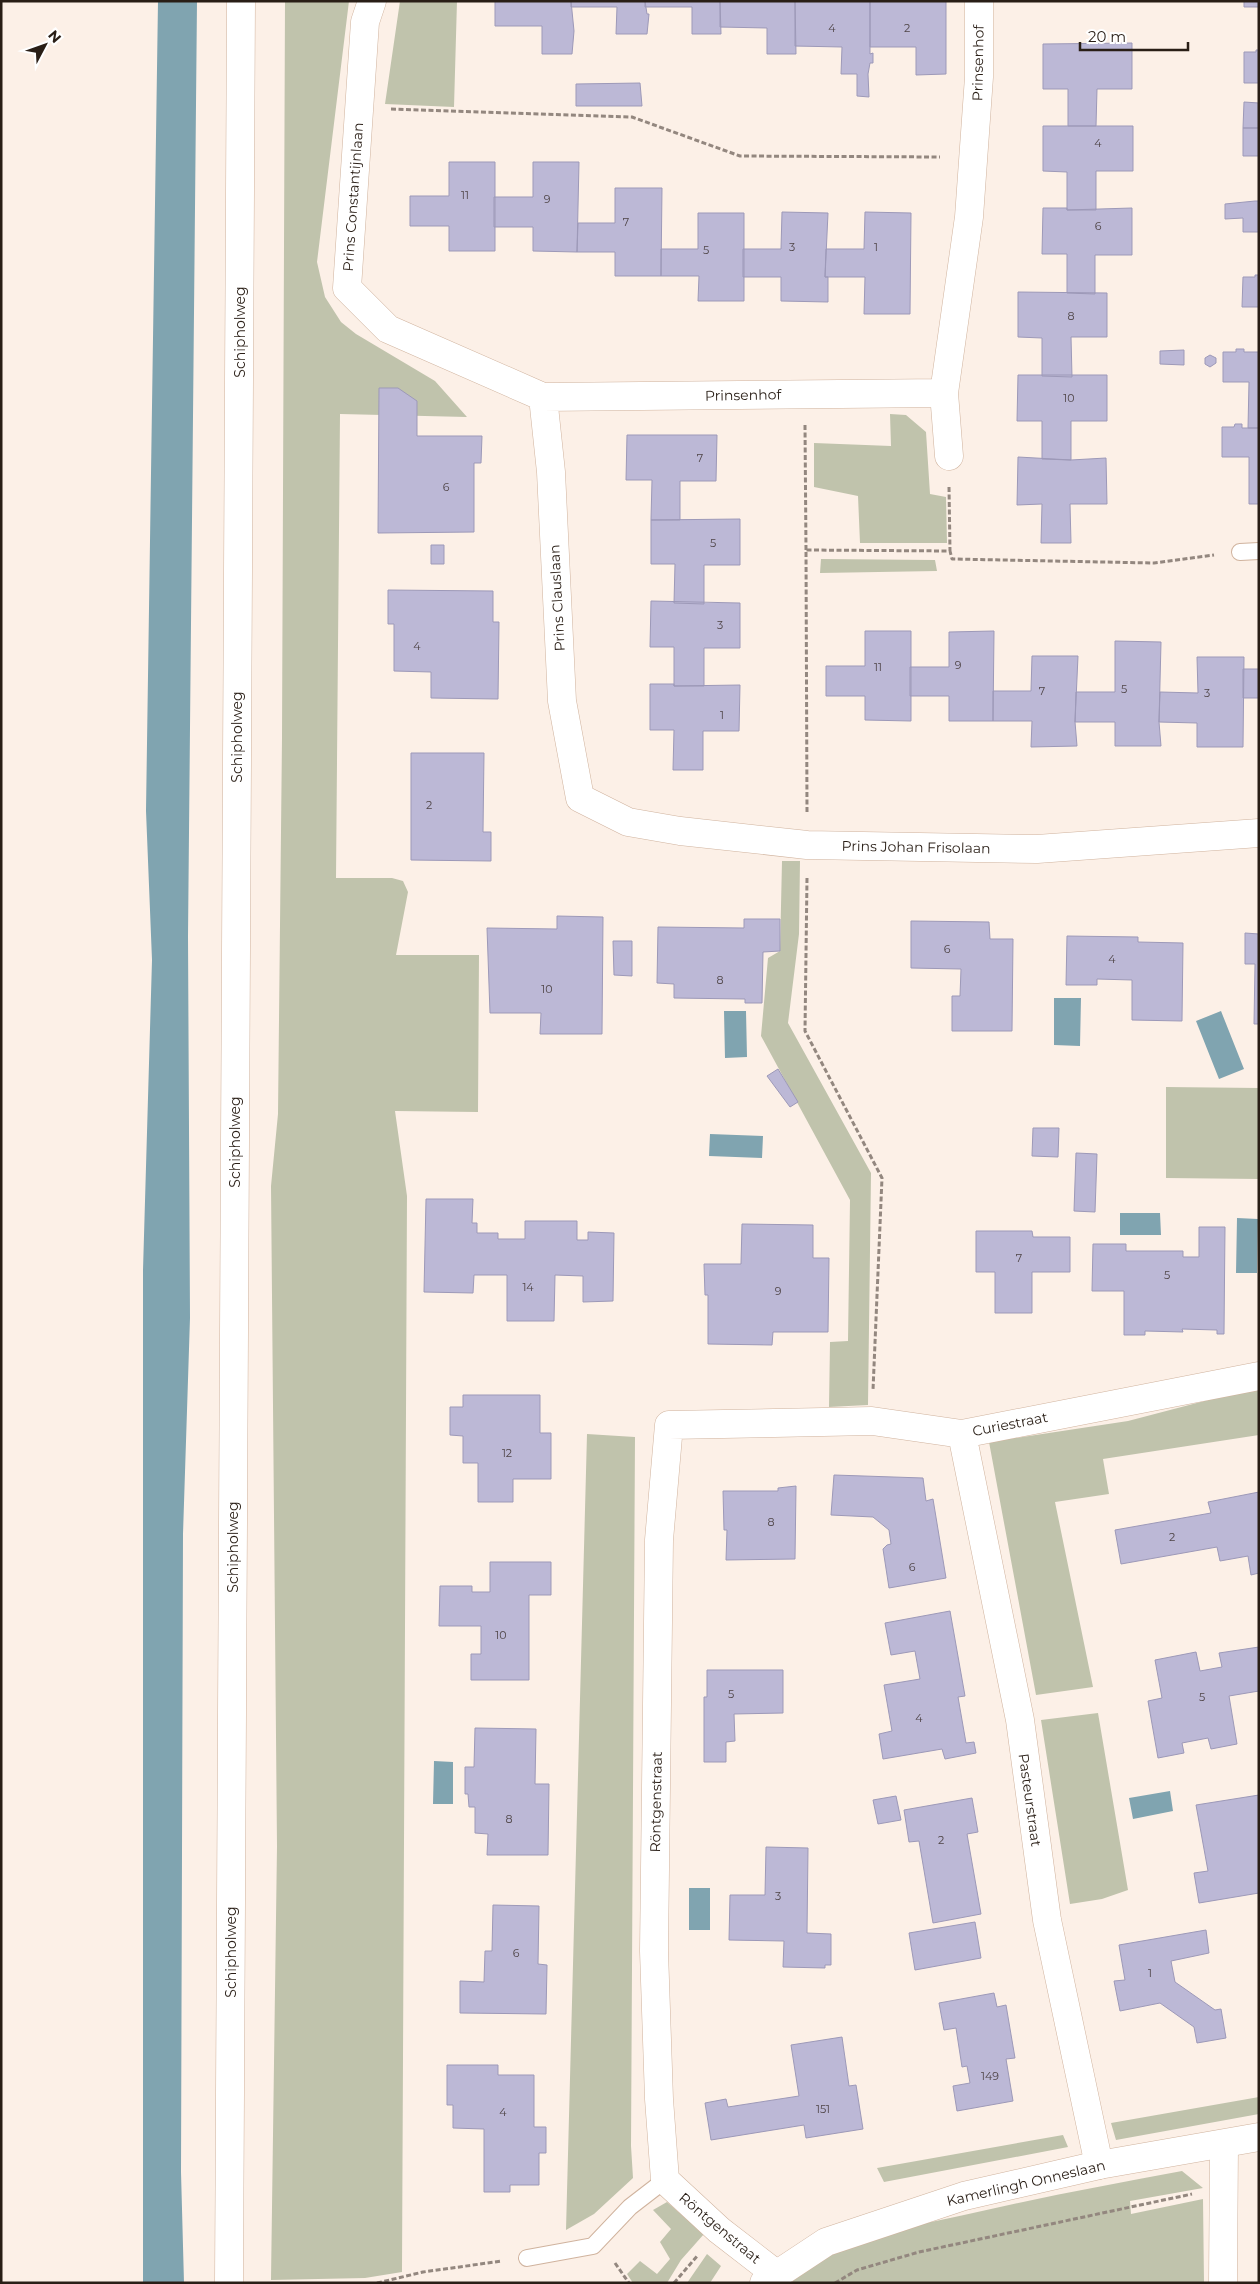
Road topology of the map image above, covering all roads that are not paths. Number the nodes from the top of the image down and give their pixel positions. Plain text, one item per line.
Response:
1 (241, 1) edge
2 (372, 1) edge
3 (979, 1) edge
4 (944, 393) junction
5 (543, 397) junction
6 (949, 456) road end
7 (1259, 551) edge
8 (1240, 552) road end
9 (580, 798) joint
10 (1259, 833) edge
11 (1259, 1376) edge
12 (669, 1425) joint
13 (962, 1434) junction
14 (1259, 2137) edge
15 (1224, 2144) junction
16 (1099, 2165) junction
17 (665, 2180) junction
18 (527, 2258) road end
19 (770, 2278) edge
20 (229, 2283) edge
21 (1223, 2283) edge

1 - 20 street, Schipholweg
2 - 5 street, Prins Constantijnlaan
3 - 4 street, Prinsenhof
4 - 5 street, Prinsenhof
4 - 6 street, Prinsenhof
5 - 9 street, Prins Clauslaan
7 - 8 lane
9 - 10 street, Prins Johan Frisolaan
11 - 13 street, Curiestraat
12 - 13 street, Curiestraat
12 - 17 street, Röntgenstraat
13 - 16 street, Pasteurstraat
14 - 15 street, Kamerlingh Onneslaan
15 - 16 street, Kamerlingh Onneslaan
15 - 21 street
16 - 19 street, Kamerlingh Onneslaan
17 - 18 lane
17 - 19 street, Röntgenstraat

